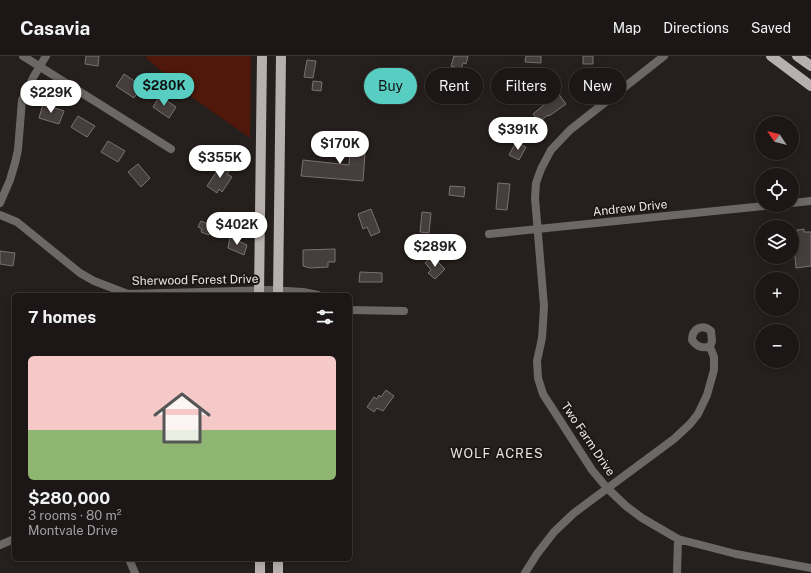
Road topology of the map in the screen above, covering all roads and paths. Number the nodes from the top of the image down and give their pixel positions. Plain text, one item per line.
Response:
1 (23, 56) edge
2 (46, 56) edge
3 (262, 56) edge
4 (281, 56) edge
5 (664, 56) edge
6 (771, 56) edge
7 (797, 56) edge
8 (40, 66) junction
9 (811, 66) edge
10 (811, 86) edge
11 (171, 149) dead end
12 (811, 201) edge
13 (799, 202) edge
14 (0, 203) edge
15 (755, 207) edge
16 (0, 215) edge
17 (537, 230) junction
18 (490, 234) dead end
19 (125, 293) edge
20 (259, 293) edge
21 (278, 293) edge
22 (308, 293) edge
23 (352, 310) edge
24 (404, 311) dead end
25 (710, 347) dead end
26 (607, 488) junction
27 (678, 539) junction
28 (12, 540) edge
29 (0, 545) edge
30 (129, 561) edge
31 (260, 561) edge
32 (278, 561) edge
33 (811, 568) edge
34 (135, 573) edge
35 (260, 573) edge
36 (278, 573) edge
37 (525, 573) edge
38 (677, 573) edge

1 - 8 street
2 - 8 street
3 - 20 main road
4 - 21 main road
5 - 17 street, Two Farm Drive
6 - 10 main road
7 - 9 main road
8 - 11 street
8 - 14 street
12 - 13 street
15 - 17 street, Andrew Drive
16 - 19 street, Sherwood Forest Drive
17 - 18 street, Andrew Drive
17 - 26 street, Two Farm Drive
20 - 21 street, Sherwood Forest Drive
21 - 22 street, Sherwood Forest Drive
23 - 24 street
25 - 26 street
26 - 27 street, Two Farm Drive
26 - 37 street
27 - 33 street, Two Farm Drive
27 - 38 street
28 - 29 street
30 - 34 street
31 - 35 main road
32 - 36 main road

